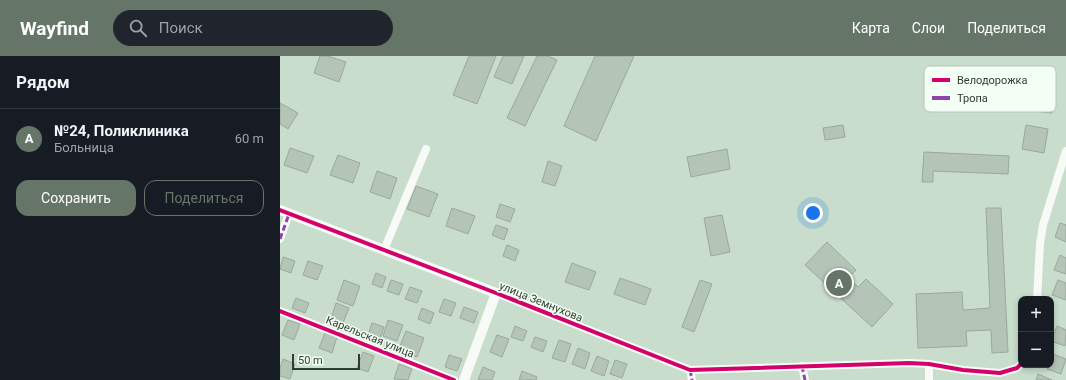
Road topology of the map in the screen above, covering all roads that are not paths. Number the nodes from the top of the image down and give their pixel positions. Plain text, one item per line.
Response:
1 (426, 149) dead end
2 (1066, 151) edge
3 (285, 212) edge
4 (280, 239) edge
5 (384, 250) junction
6 (496, 293) junction
7 (1037, 296) edge
8 (280, 311) edge
9 (929, 364) junction
10 (802, 366) junction
11 (1018, 367) edge
12 (690, 370) junction
13 (454, 380) edge
14 (464, 380) edge
15 (692, 380) edge
16 (805, 380) edge
17 (929, 380) edge

1 - 5 street
2 - 7 street
3 - 4 street
3 - 5 street, улица Земнухова
5 - 6 street, улица Земнухова
6 - 12 street, улица Земнухова
6 - 14 street
8 - 13 street, Карельская улица
9 - 10 street, улица Земнухова
9 - 11 street, улица Земнухова
9 - 17 street
10 - 12 street, улица Земнухова
10 - 16 street
12 - 15 street

